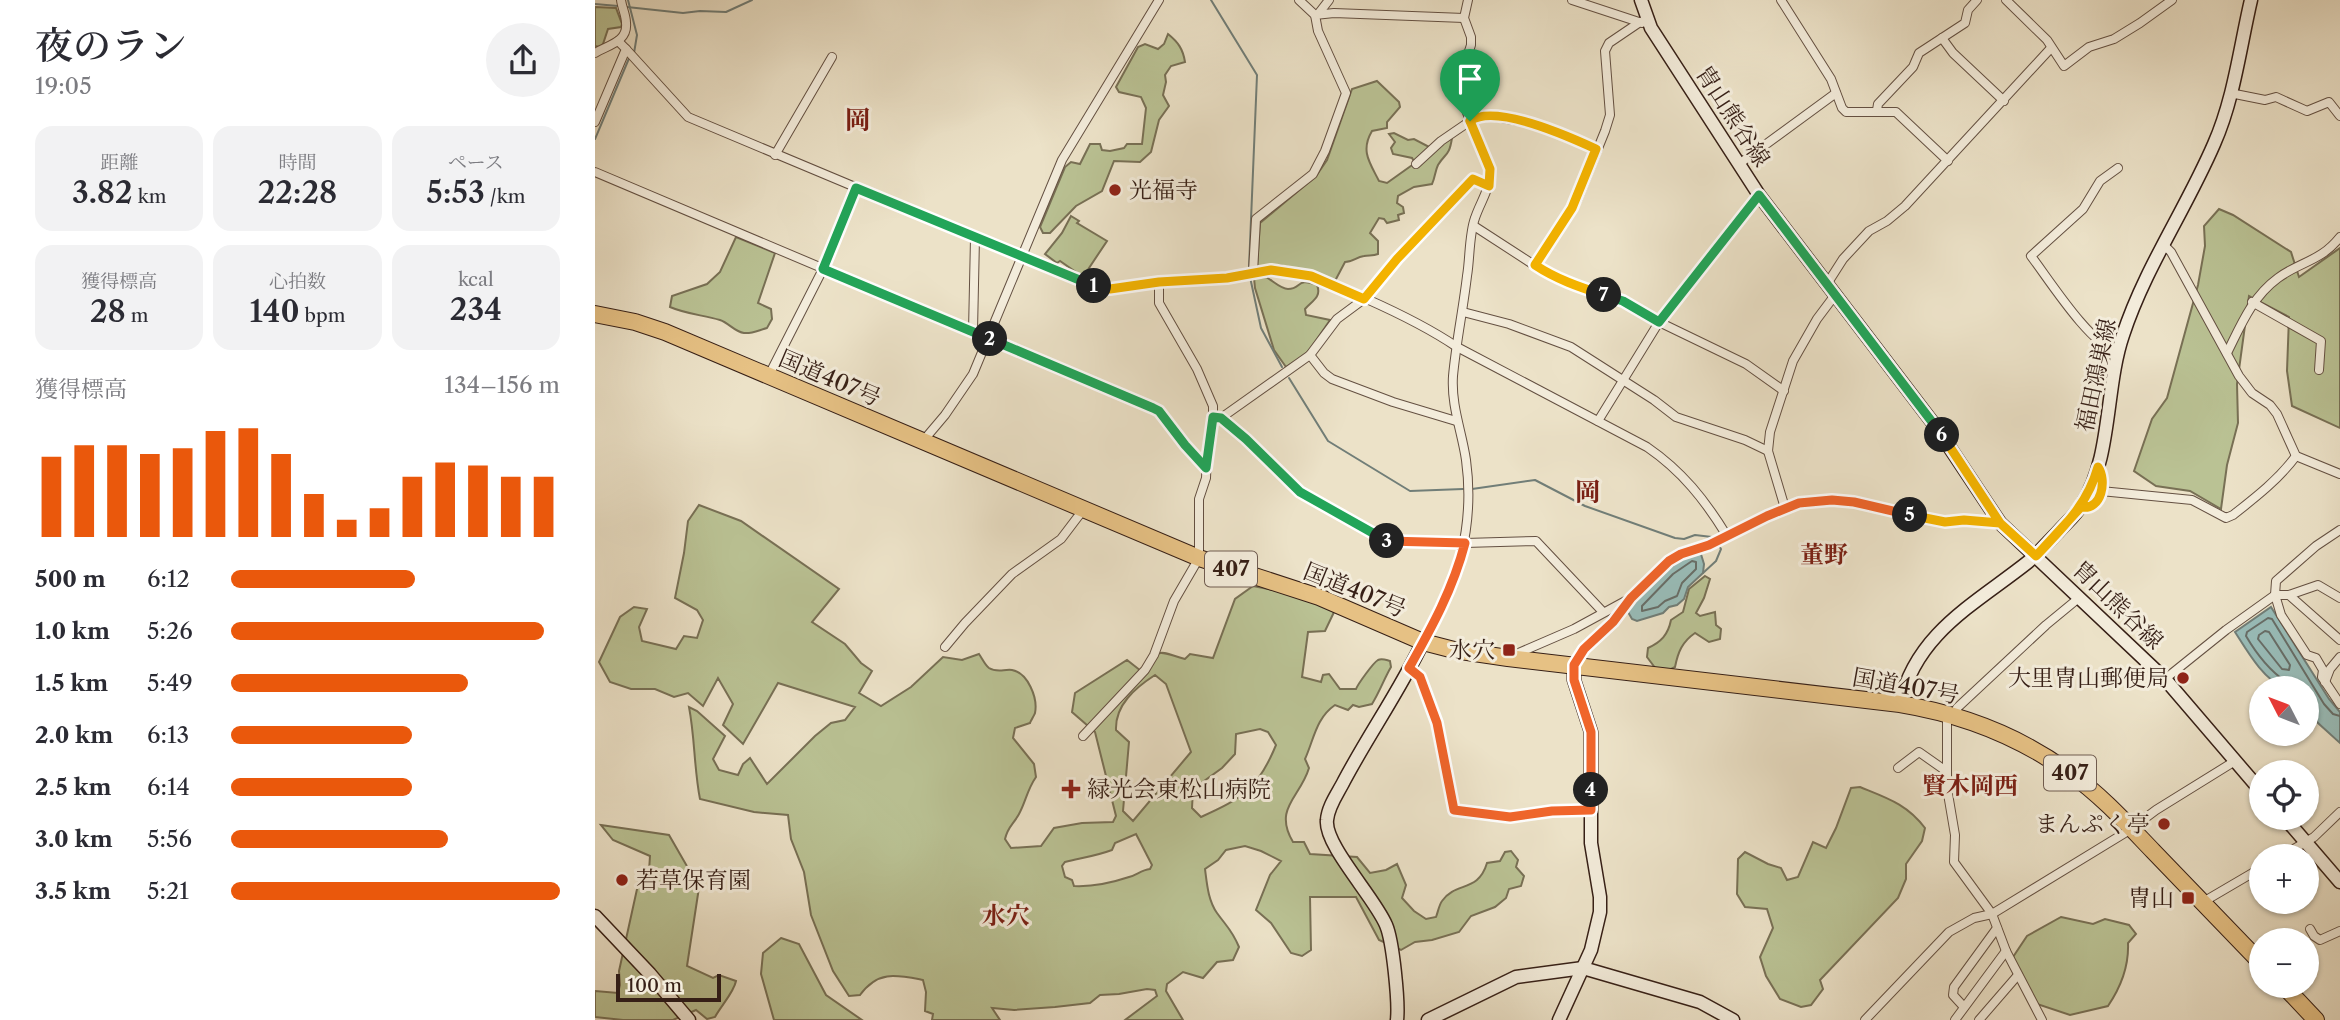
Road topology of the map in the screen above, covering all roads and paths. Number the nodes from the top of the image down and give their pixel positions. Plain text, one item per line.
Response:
1 (621, 0) edge
2 (1159, 0) edge
3 (1299, 0) edge
4 (1329, 0) edge
5 (1468, 0) edge
6 (1571, 0) edge
7 (1641, 0) edge
8 (1781, 0) edge
9 (1976, 0) edge
10 (2006, 0) edge
11 (2172, 0) edge
12 (2251, 0) edge
13 (1317, 14) junction
14 (1464, 18) junction
15 (1645, 25) junction
16 (1942, 38) junction
17 (618, 41) junction
18 (2051, 48) junction
19 (626, 49) junction
20 (595, 53) edge
21 (832, 57) dead end
22 (1836, 93) junction
23 (2230, 93) junction
24 (2004, 101) junction
25 (1877, 110) junction
26 (2340, 116) edge
27 (1470, 121) junction
28 (595, 122) edge
29 (1596, 149) junction
30 (775, 155) junction
31 (1948, 161) junction
32 (1416, 164) dead end
33 (1739, 164) junction
34 (2118, 168) dead end
35 (595, 172) edge
36 (1489, 186) junction
37 (856, 188) junction
38 (1759, 195) junction
39 (1474, 226) junction
40 (2340, 237) edge
41 (975, 238) junction
42 (2163, 244) junction
43 (1022, 258) junction
44 (1535, 265) junction
45 (823, 269) junction
46 (1253, 272) junction
47 (1159, 282) junction
48 (1831, 289) junction
49 (1364, 299) junction
50 (2252, 302) junction
51 (1463, 312) junction
52 (595, 314) edge
53 (1659, 322) junction
54 (973, 331) junction
55 (988, 339) junction
56 (1457, 347) junction
57 (2117, 352) junction
58 (2227, 353) junction
59 (1310, 355) junction
60 (2319, 370) dead end
61 (768, 377) junction
62 (1622, 381) junction
63 (1784, 391) junction
64 (1217, 418) junction
65 (1456, 421) junction
66 (1598, 421) junction
67 (923, 441) junction
68 (1767, 451) junction
69 (2296, 456) junction
70 (2098, 467) junction
71 (1206, 468) junction
72 (2340, 474) edge
73 (2101, 491) junction
74 (2081, 507) junction
75 (1785, 508) junction
76 (1083, 510) junction
77 (2000, 523) junction
78 (2340, 530) edge
79 (1727, 536) junction
80 (1465, 543) junction
81 (2036, 556) junction
82 (1199, 558) junction
83 (2290, 595) junction
84 (2275, 596) junction
85 (2080, 597) junction
86 (2340, 597) edge
87 (1631, 598) junction
88 (1603, 612) junction
89 (2340, 640) edge
90 (1423, 642) junction
91 (945, 647) dead end
92 (2340, 657) edge
93 (1508, 658) junction
94 (1574, 665) junction
95 (1409, 668) junction
96 (2165, 679) junction
97 (2325, 682) junction
98 (1900, 704) junction
99 (2340, 704) edge
100 (1951, 715) junction
101 (1083, 736) dead end
102 (2235, 761) junction
103 (1898, 768) dead end
104 (1946, 771) junction
105 (2249, 777) edge
106 (1591, 810) junction
107 (2340, 813) edge
108 (2131, 828) junction
109 (2296, 830) edge
110 (2307, 842) junction
111 (2304, 844) edge
112 (2249, 875) edge
113 (2340, 882) edge
114 (2203, 902) junction
115 (1992, 914) junction
116 (595, 916) edge
117 (1997, 928) junction
118 (2339, 933) edge
119 (2319, 939) edge
120 (2249, 950) edge
121 (2006, 951) junction
122 (1583, 968) junction
123 (2018, 975) junction
124 (2295, 998) edge
125 (1964, 1007) junction
126 (689, 1020) edge
127 (1397, 1020) edge
128 (1428, 1020) edge
129 (1559, 1020) edge
130 (1733, 1020) edge
131 (1865, 1020) edge
132 (1955, 1020) edge
133 (1979, 1020) edge
134 (2042, 1020) edge
135 (2316, 1020) edge

1 - 17 street
2 - 43 street
3 - 13 street
4 - 13 street
5 - 14 street
6 - 15 street
7 - 15 main road, 胄山熊谷線
8 - 22 street
9 - 16 street
10 - 18 street
11 - 18 street
12 - 23 main road, 福田鴻巣線
13 - 14 street
13 - 46 street
14 - 27 street
15 - 29 street
15 - 33 main road, 胄山熊谷線
16 - 24 street
16 - 25 street
17 - 19 street
17 - 20 street
18 - 24 street
19 - 28 street
19 - 30 street
21 - 30 street
22 - 25 street
22 - 33 street
23 - 26 street
23 - 42 main road, 福田鴻巣線
24 - 31 street
25 - 31 street
27 - 29 street
27 - 32 street
27 - 36 street
29 - 44 street
30 - 37 street
31 - 48 street
33 - 38 main road, 胄山熊谷線
34 - 57 street
35 - 45 street
36 - 39 street
36 - 49 street
37 - 41 street
37 - 45 street
38 - 48 main road, 胄山熊谷線
38 - 53 street
39 - 44 street
39 - 51 street
40 - 50 street
41 - 43 street
41 - 54 street
42 - 57 main road, 福田鴻巣線
42 - 58 street
43 - 47 street
43 - 55 street
44 - 53 street
45 - 54 street
45 - 61 street
46 - 47 street
46 - 49 street
47 - 64 street
48 - 63 street
48 - 77 main road, 胄山熊谷線
49 - 56 street
49 - 59 street
50 - 58 street
50 - 60 street
51 - 56 street
51 - 62 street
52 - 61 highway, 国道407号 / 407
53 - 62 street
53 - 63 street
54 - 55 street
55 - 67 street
55 - 71 street
56 - 65 street
56 - 66 street
57 - 70 main road, 福田鴻巣線
58 - 69 street
59 - 64 street
59 - 65 street
61 - 67 highway, 国道407号 / 407
62 - 66 street
62 - 68 street
63 - 68 street
64 - 71 street
64 - 80 street
65 - 80 street
66 - 79 street
67 - 76 highway, 国道407号 / 407
68 - 75 street
69 - 72 street
69 - 73 street
70 - 73 street
70 - 74 main road, 福田鴻巣線
71 - 82 street
73 - 74 street
74 - 81 main road, 福田鴻巣線
75 - 77 street
75 - 79 street
76 - 82 highway, 国道407号 / 407
76 - 91 street
77 - 81 main road, 胄山熊谷線
78 - 84 street
79 - 87 street
80 - 88 street
80 - 90 street
81 - 85 main road, 胄山熊谷線
81 - 98 main road, 福田鴻巣線
82 - 90 highway, 国道407号 / 407
82 - 101 street
83 - 84 street
83 - 86 street
83 - 89 street
84 - 96 street
84 - 97 street
85 - 96 main road, 胄山熊谷線
85 - 100 street
87 - 88 street
87 - 94 street
88 - 93 street
90 - 93 highway, 国道407号 / 407
90 - 95 main road
92 - 97 street
93 - 94 highway, 国道407号 / 407
94 - 98 highway, 国道407号 / 407
94 - 106 main road
95 - 106 street
95 - 127 main road
96 - 102 main road, 胄山熊谷線
97 - 99 street
98 - 100 highway, 国道407号 / 407
100 - 104 street
100 - 108 highway, 国道407号 / 407
102 - 105 main road, 胄山熊谷線
102 - 108 street
103 - 104 street
104 - 115 street
106 - 122 main road
107 - 110 street
108 - 114 highway, 国道407号 / 407
108 - 115 street
109 - 110 main road
110 - 111 street
110 - 113 main road
112 - 114 street
114 - 120 highway, 国道407号 / 407
115 - 117 street
115 - 131 street
116 - 126 main road
117 - 121 street
117 - 125 street
118 - 119 street
121 - 123 street
121 - 125 street
122 - 128 main road
122 - 129 main road
122 - 130 main road
123 - 133 street
123 - 134 street
124 - 135 highway
125 - 132 street

